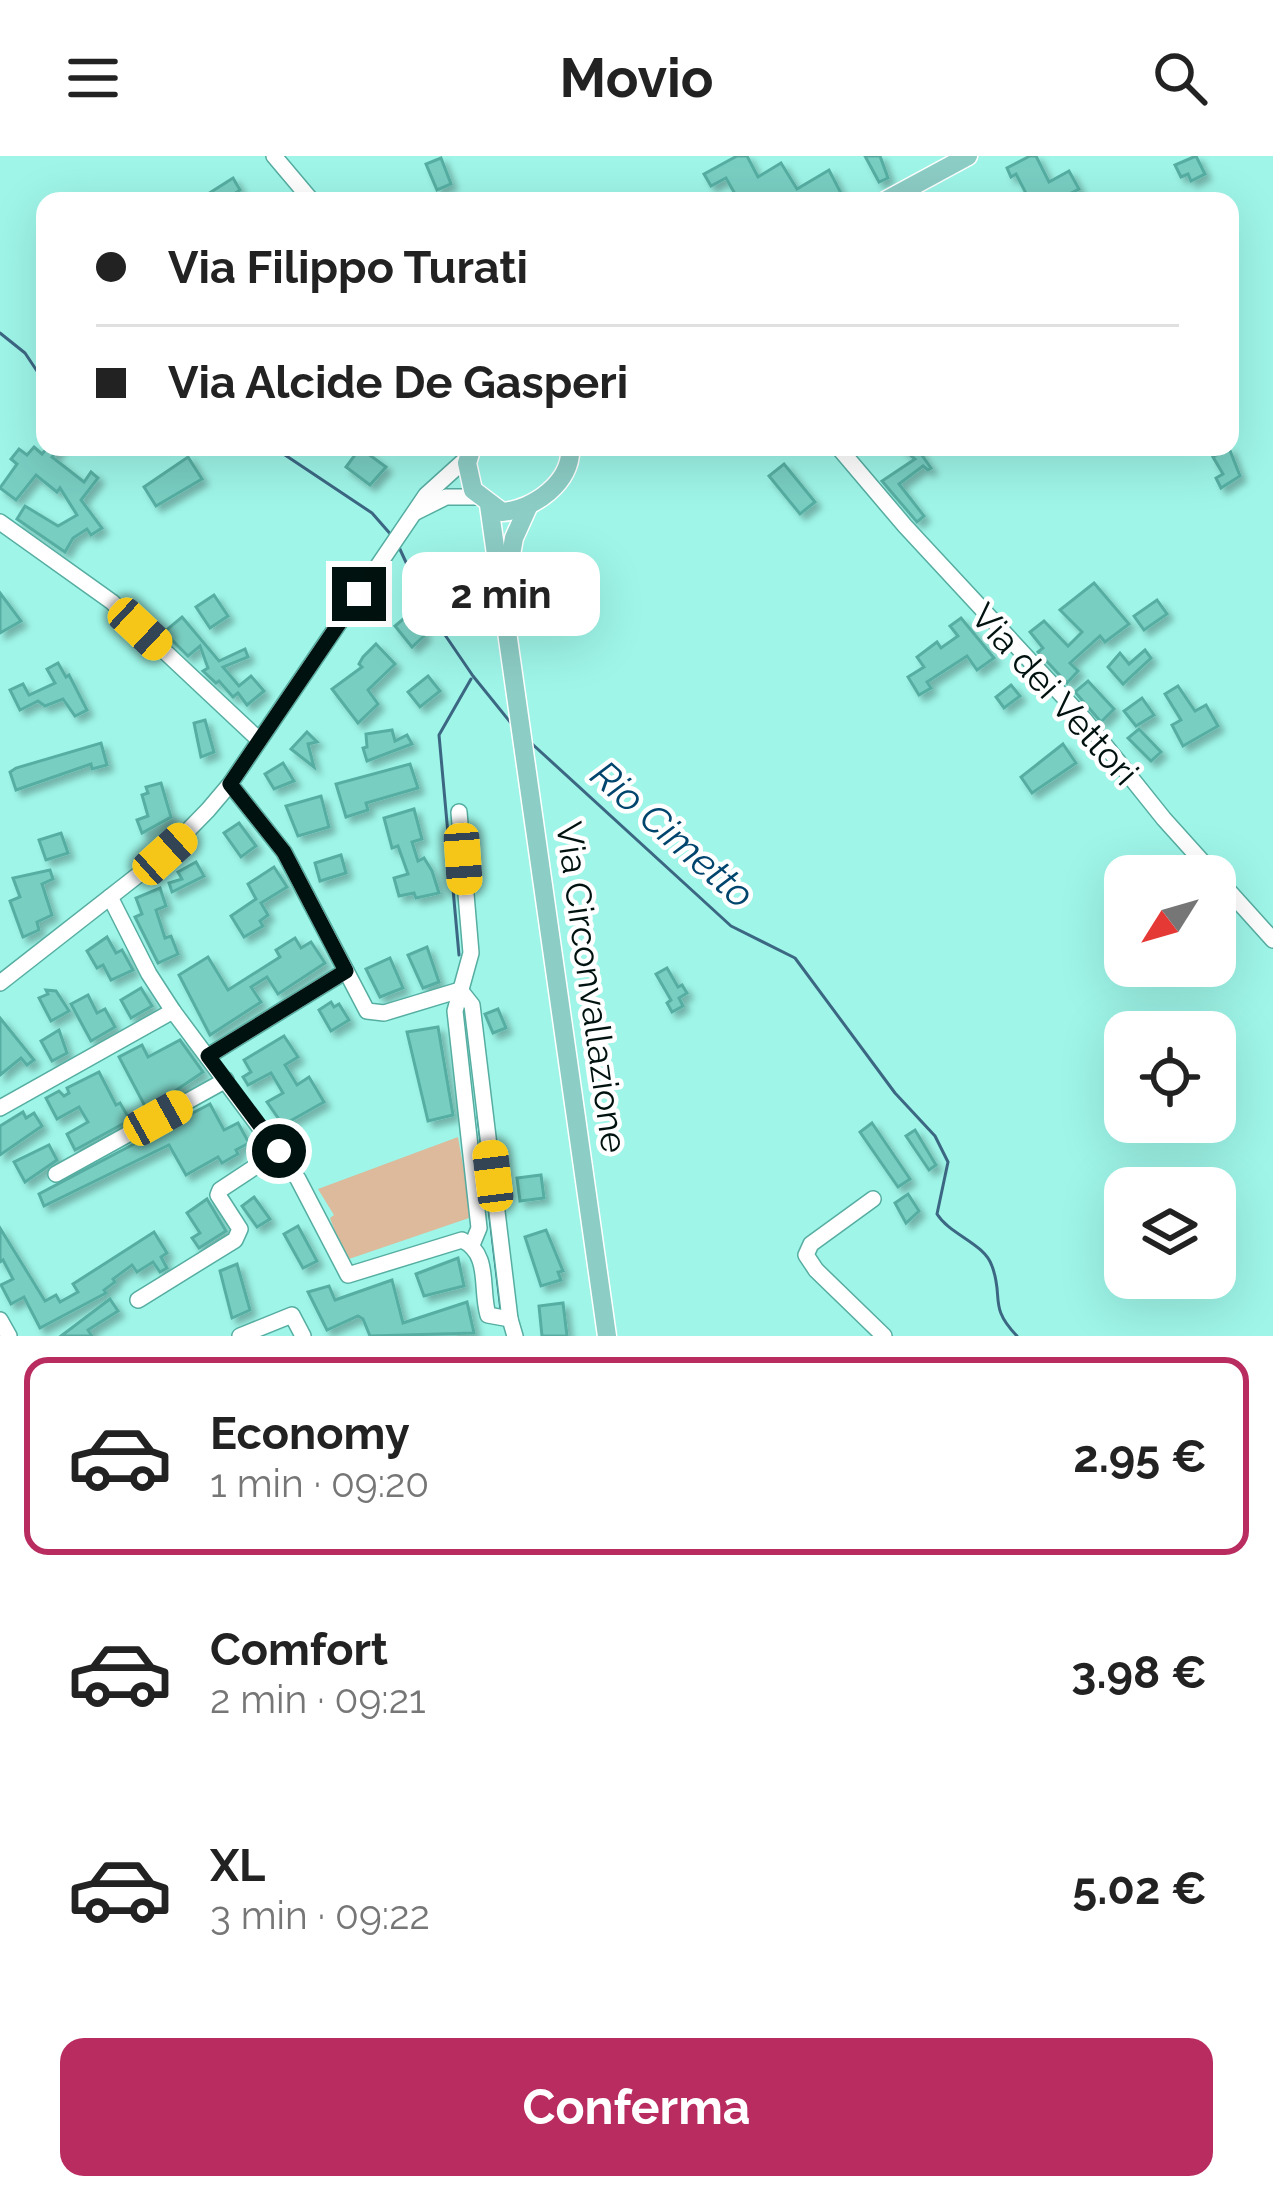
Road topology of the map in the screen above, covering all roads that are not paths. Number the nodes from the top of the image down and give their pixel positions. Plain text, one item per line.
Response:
1 (274, 156) edge
2 (968, 156) edge
3 (304, 192) edge
4 (902, 192) edge
5 (466, 456) edge
6 (470, 456) edge
7 (568, 456) edge
8 (846, 456) edge
9 (484, 501) junction
10 (528, 508) junction
11 (414, 514) junction
12 (0, 522) edge
13 (506, 612) junction
14 (258, 739) junction
15 (230, 784) junction
16 (459, 812) dead end
17 (110, 896) junction
18 (1273, 940) edge
19 (346, 971) junction
20 (0, 983) edge
21 (460, 990) junction
22 (173, 1011) junction
23 (208, 1056) junction
24 (226, 1080) junction
25 (0, 1108) edge
26 (279, 1151) junction
27 (56, 1174) dead end
28 (873, 1199) dead end
29 (472, 1245) junction
30 (138, 1300) dead end
31 (0, 1320) edge
32 (506, 1323) edge
33 (9, 1336) edge
34 (240, 1336) edge
35 (303, 1336) edge
36 (607, 1336) edge
37 (884, 1336) edge

1 - 3 street
2 - 4 main road
5 - 11 street
6 - 9 main road, Via Circonvallazione
7 - 10 main road
8 - 18 street, Via dei Vettori
9 - 10 main road
9 - 11 street
9 - 13 main road, Via Circonvallazione
10 - 13 main road
11 - 14 street
12 - 14 street
13 - 36 main road, Via Circonvallazione
14 - 15 street
15 - 17 street
15 - 19 street
16 - 21 street
17 - 20 street
17 - 22 street
19 - 21 street
19 - 23 street
21 - 29 street
21 - 32 street
22 - 23 street
22 - 25 street
23 - 24 street
24 - 26 street
24 - 27 street
26 - 29 street
26 - 30 street
28 - 37 street
29 - 32 street
31 - 33 street
34 - 35 street

